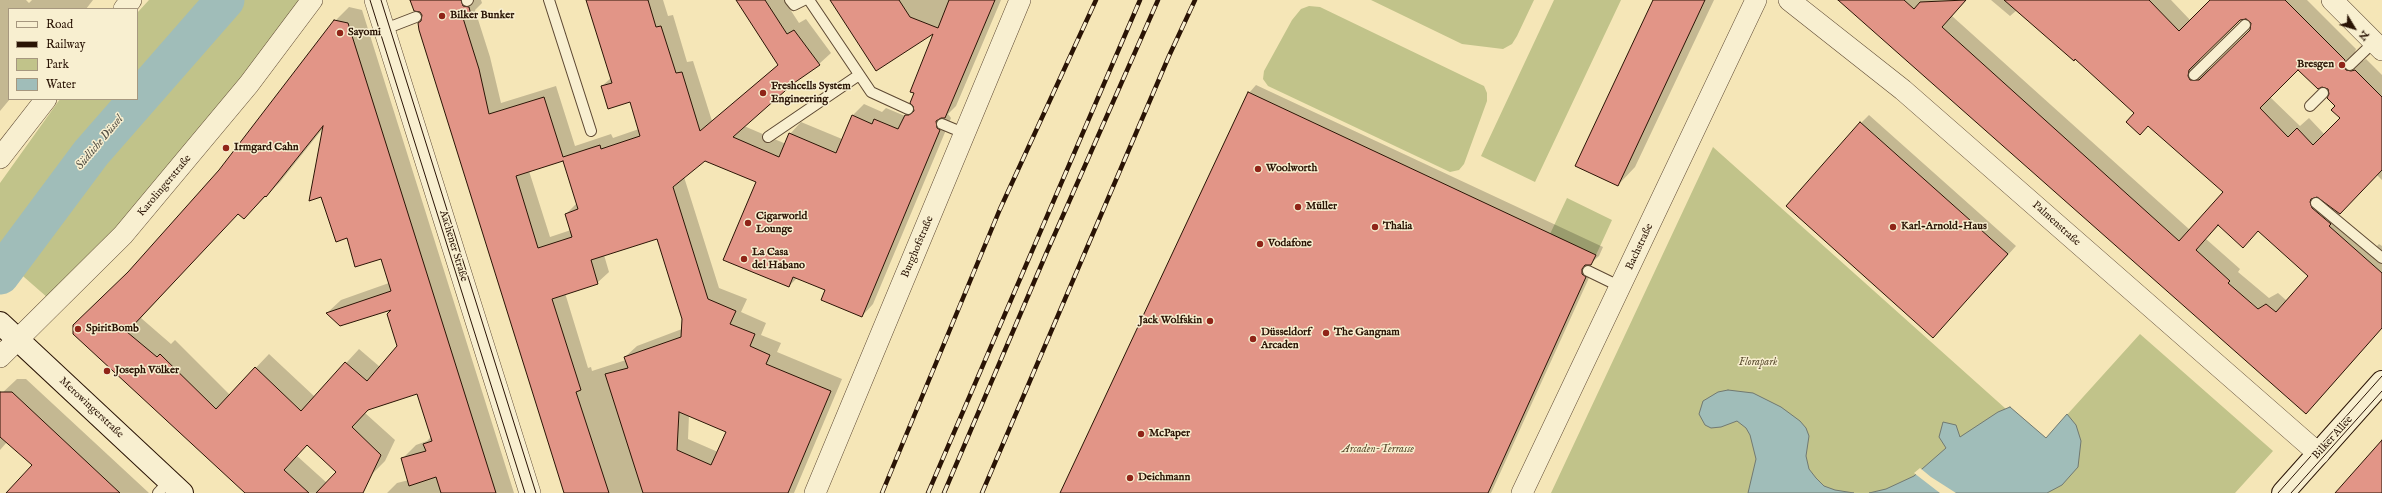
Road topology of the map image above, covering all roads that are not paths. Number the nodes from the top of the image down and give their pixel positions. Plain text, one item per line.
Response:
1 (131, 0) edge
2 (312, 0) edge
3 (376, 0) edge
4 (549, 0) edge
5 (790, 0) edge
6 (804, 0) edge
7 (809, 0) edge
8 (1020, 0) edge
9 (1756, 0) edge
10 (1789, 0) edge
11 (2332, 0) edge
12 (125, 8) edge
13 (416, 17) dead end
14 (2244, 25) dead end
15 (385, 29) junction
16 (2378, 46) edge
17 (2350, 65) dead end
18 (2194, 75) dead end
19 (859, 76) junction
20 (2322, 93) dead end
21 (45, 100) edge
22 (2310, 106) dead end
23 (908, 109) dead end
24 (942, 124) dead end
25 (591, 131) dead end
26 (966, 134) junction
27 (768, 137) dead end
28 (0, 158) edge
29 (2316, 203) dead end
30 (2382, 258) edge
31 (1588, 271) dead end
32 (1621, 287) junction
33 (0, 323) edge
34 (18, 340) junction
35 (0, 357) edge
36 (2382, 382) edge
37 (2318, 454) junction
38 (170, 489) edge
39 (530, 493) edge
40 (815, 493) edge
41 (1522, 493) edge
42 (2284, 493) edge

1 - 12 street
2 - 34 street, Karolingerstraße
3 - 15 street, Aachener Straße
4 - 25 lane
5 - 6 lane
7 - 19 lane
8 - 26 street, Burghofstraße
9 - 32 street, Bachstraße
10 - 37 street, Palmenstraße
11 - 16 street
13 - 15 lane
14 - 18 lane
15 - 39 street, Aachener Straße
16 - 17 lane
19 - 23 lane
19 - 27 lane
20 - 22 lane
21 - 28 street
24 - 26 lane
26 - 40 street, Burghofstraße
29 - 30 lane
31 - 32 lane
32 - 41 street, Bachstraße
33 - 34 main road, Merowingerstraße
34 - 35 street, Karolingerstraße
34 - 38 main road, Merowingerstraße
36 - 37 main road, Bilker Allee
37 - 42 main road, Bilker Allee

